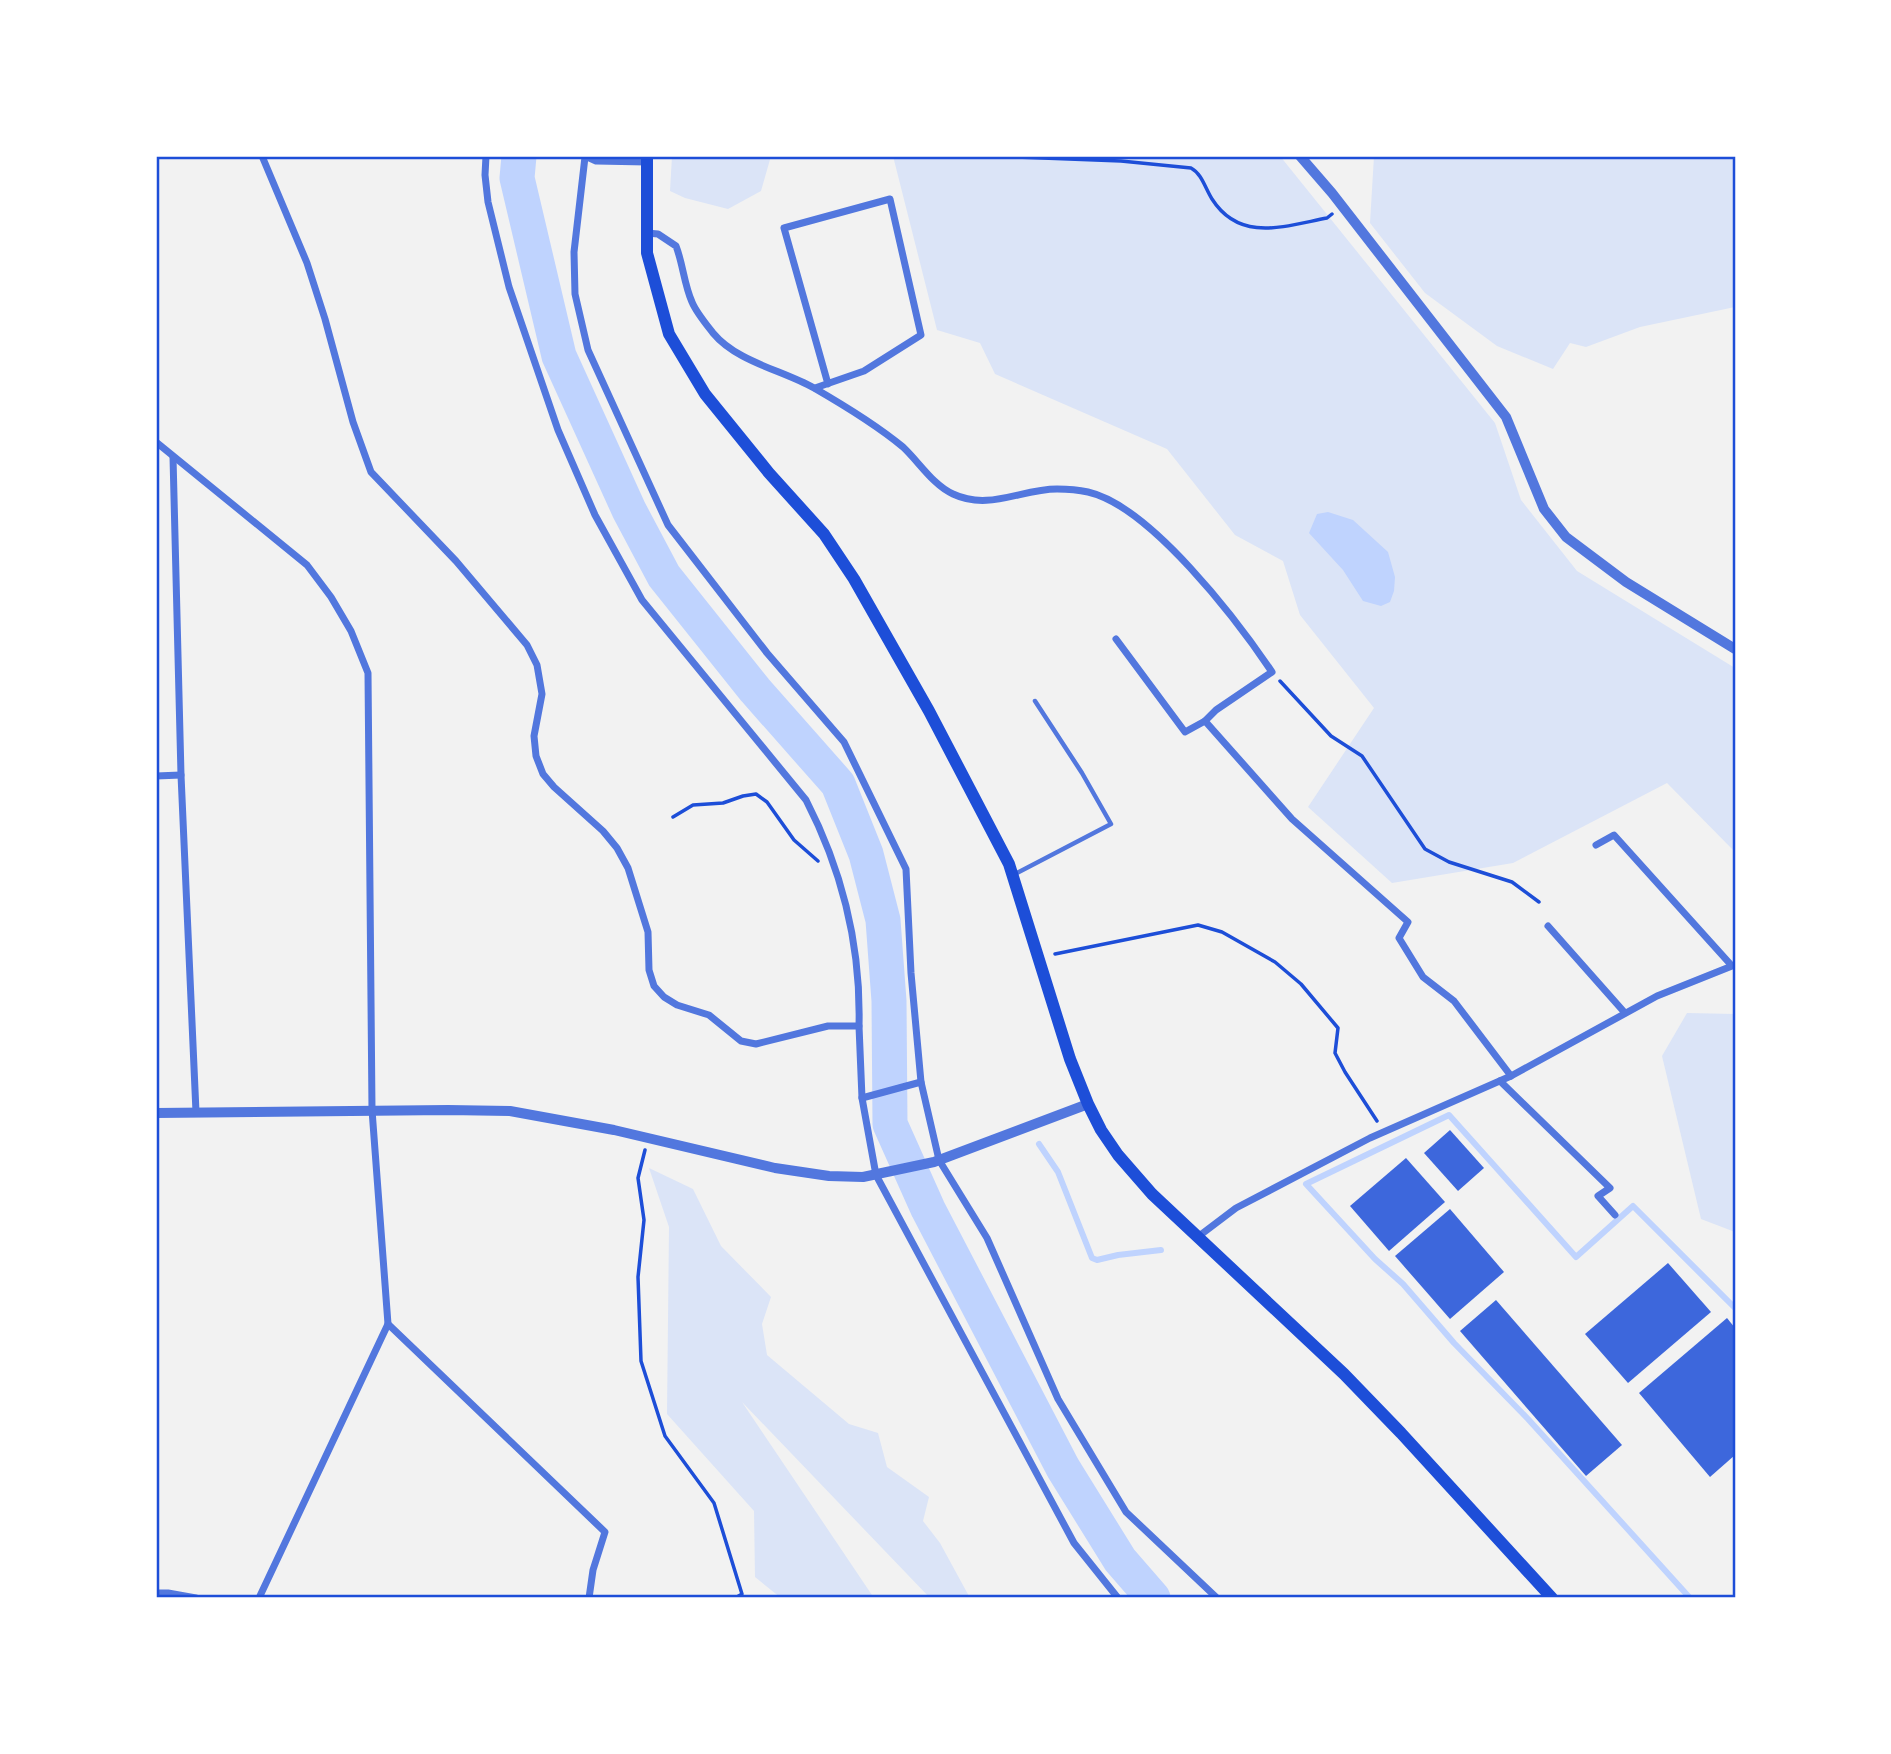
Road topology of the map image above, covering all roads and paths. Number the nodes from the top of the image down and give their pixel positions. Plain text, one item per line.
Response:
1 (262, 156) edge
2 (486, 156) edge
3 (585, 156) edge
4 (943, 156) edge
5 (991, 156) edge
6 (1300, 156) edge
7 (647, 159) edge
8 (1342, 206) junction
9 (647, 233) junction
10 (828, 384) junction
11 (815, 388) junction
12 (156, 442) edge
13 (173, 457) junction
14 (1116, 639) dead end
15 (1735, 649) edge
16 (1272, 672) junction
17 (1035, 701) dead end
18 (1205, 721) junction
19 (181, 775) junction
20 (156, 776) edge
21 (673, 817) dead end
22 (1596, 845) dead end
23 (825, 869) dead end
24 (1013, 876) junction
25 (1539, 902) dead end
26 (1548, 926) dead end
27 (1039, 958) junction
28 (1625, 1013) junction
29 (859, 1026) junction
30 (1511, 1076) junction
31 (1500, 1080) junction
32 (921, 1082) junction
33 (862, 1098) junction
34 (1088, 1104) junction
35 (372, 1110) junction
36 (197, 1112) junction
37 (156, 1113) edge
38 (1382, 1132) junction
39 (649, 1137) junction
40 (937, 1161) junction
41 (882, 1174) junction
42 (1615, 1215) dead end
43 (1199, 1236) junction
44 (388, 1324) junction
45 (156, 1594) edge
46 (196, 1598) edge
47 (259, 1598) edge
48 (589, 1598) edge
49 (735, 1598) edge
50 (1118, 1598) edge
51 (1217, 1598) edge
52 (1552, 1598) edge

1 - 29 street
2 - 29 street
3 - 7 street
3 - 32 street
4 - 5 path
5 - 8 path
6 - 8 street
7 - 9 main road
8 - 15 street
9 - 11 street
9 - 24 main road
10 - 10 street
10 - 11 street
11 - 16 street
12 - 13 street
13 - 19 street
13 - 35 street
14 - 18 street
16 - 18 street
16 - 25 path
17 - 24 lane
18 - 30 street
19 - 20 street
19 - 36 street
21 - 23 path
22 - 28 street
24 - 27 main road
26 - 28 street
27 - 34 main road
27 - 38 path
28 - 30 street
29 - 33 street
30 - 31 street
31 - 38 street
31 - 42 street
32 - 33 street
32 - 40 street
33 - 41 street
34 - 40 street
34 - 43 main road
35 - 36 street
35 - 39 street
35 - 44 street
36 - 37 street
38 - 43 street
39 - 41 street
39 - 49 path
40 - 41 street
40 - 51 street
41 - 50 street
43 - 52 main road
44 - 47 street
44 - 48 street
45 - 46 street

